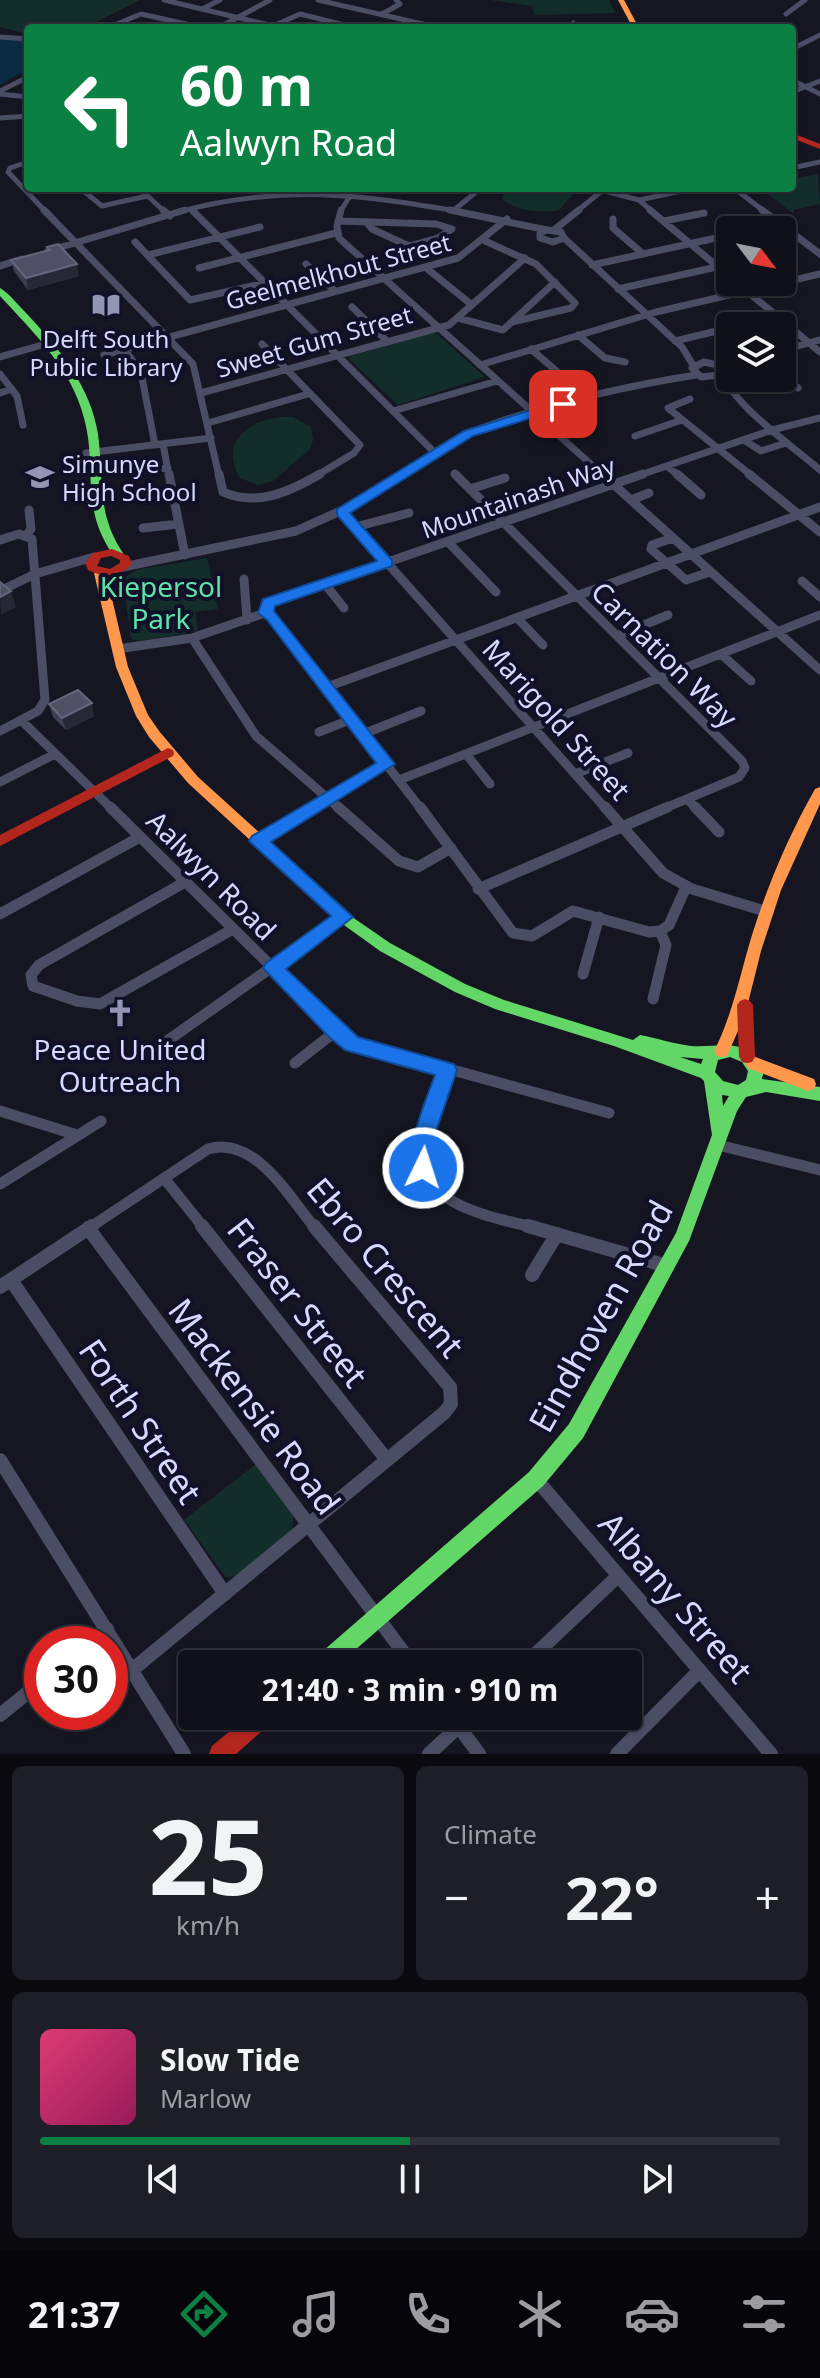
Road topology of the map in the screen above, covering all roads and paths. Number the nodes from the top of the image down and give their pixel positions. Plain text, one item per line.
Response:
1 (164, 0) edge
2 (220, 0) edge
3 (269, 0) edge
4 (320, 0) edge
5 (396, 0) edge
6 (621, 0) edge
7 (805, 0) edge
8 (202, 9) junction
9 (382, 14) junction
10 (786, 14) dead end
11 (237, 17) junction
12 (405, 20) junction
13 (178, 22) junction
14 (117, 24) edge
15 (174, 24) edge
16 (187, 24) edge
17 (225, 24) edge
18 (265, 24) edge
19 (278, 24) edge
20 (341, 24) edge
21 (399, 24) edge
22 (422, 24) edge
23 (634, 24) edge
24 (0, 37) edge
25 (818, 37) edge
26 (24, 39) edge
27 (796, 47) edge
28 (24, 79) edge
29 (820, 81) edge
30 (796, 82) edge
31 (805, 88) junction
32 (796, 91) edge
33 (0, 93) edge
34 (820, 94) edge
35 (24, 97) edge
36 (0, 118) edge
37 (24, 118) edge
38 (796, 137) edge
39 (820, 147) edge
40 (820, 162) edge
41 (24, 163) edge
42 (796, 167) edge
43 (24, 188) edge
44 (27, 192) edge
45 (85, 192) edge
46 (143, 192) edge
47 (276, 192) edge
48 (312, 192) edge
49 (350, 192) edge
50 (476, 192) edge
51 (601, 192) edge
52 (614, 192) edge
53 (675, 192) edge
54 (739, 192) edge
55 (347, 195) junction
56 (147, 196) junction
57 (639, 200) junction
58 (192, 210) junction
59 (454, 210) junction
60 (704, 213) dead end
61 (170, 216) junction
62 (771, 216) edge
63 (507, 219) junction
64 (613, 219) dead end
65 (338, 221) junction
66 (568, 221) junction
67 (664, 221) junction
68 (366, 222) junction
69 (518, 222) junction
70 (260, 227) dead end
71 (551, 230) junction
72 (336, 233) junction
73 (538, 235) junction
74 (564, 236) junction
75 (796, 236) edge
76 (219, 237) junction
77 (716, 238) edge
78 (483, 240) junction
79 (76, 242) junction
80 (135, 242) dead end
81 (553, 242) junction
82 (691, 244) junction
83 (571, 247) junction
84 (42, 253) edge
85 (643, 254) junction
86 (820, 254) edge
87 (148, 255) junction
88 (28, 257) edge
89 (240, 258) junction
90 (525, 258) junction
91 (306, 264) dead end
92 (592, 265) junction
93 (716, 265) edge
94 (0, 266) edge
95 (425, 267) junction
96 (716, 267) edge
97 (199, 268) dead end
98 (820, 274) edge
99 (384, 278) junction
100 (796, 280) edge
101 (555, 282) junction
102 (265, 283) junction
103 (618, 289) junction
104 (0, 291) edge
105 (335, 291) junction
106 (725, 296) edge
107 (752, 296) edge
108 (286, 304) junction
109 (472, 305) junction
110 (352, 307) dead end
111 (647, 315) junction
112 (458, 318) junction
113 (512, 322) junction
114 (438, 328) junction
115 (716, 332) edge
116 (578, 335) junction
117 (167, 336) junction
118 (820, 340) edge
119 (387, 341) junction
120 (809, 343) junction
121 (45, 344) junction
122 (262, 344) dead end
123 (679, 344) junction
124 (796, 346) edge
125 (124, 349) junction
126 (531, 349) junction
127 (820, 352) edge
128 (104, 355) dead end
129 (337, 355) junction
130 (0, 357) edge
131 (625, 362) dead end
132 (712, 363) junction
133 (480, 365) junction
134 (716, 365) edge
135 (694, 369) junction
136 (285, 370) junction
137 (0, 374) edge
138 (716, 374) edge
139 (561, 375) dead end
140 (706, 378) junction
141 (497, 381) junction
142 (12, 389) junction
143 (734, 392) edge
144 (0, 393) edge
145 (201, 393) junction
146 (308, 394) junction
147 (735, 396) junction
148 (690, 399) dead end
149 (393, 411) junction
150 (533, 412) junction
151 (820, 418) edge
152 (682, 420) junction
153 (208, 423) junction
154 (23, 425) dead end
155 (772, 430) junction
156 (635, 436) dead end
157 (211, 438) junction
158 (744, 440) junction
159 (786, 443) junction
160 (159, 444) junction
161 (718, 449) junction
162 (91, 453) junction
163 (435, 453) junction
164 (668, 467) junction
165 (168, 468) junction
166 (820, 470) edge
167 (136, 471) dead end
168 (455, 474) dead end
169 (505, 478) dead end
170 (615, 486) junction
171 (470, 489) junction
172 (649, 493) dead end
173 (701, 495) dead end
174 (631, 500) junction
175 (820, 507) edge
176 (29, 510) dead end
177 (342, 512) junction
178 (409, 513) dead end
179 (799, 515) junction
180 (100, 518) junction
181 (504, 523) junction
182 (179, 524) junction
183 (355, 527) junction
184 (143, 528) dead end
185 (820, 532) edge
186 (25, 535) junction
187 (673, 538) junction
188 (0, 540) edge
189 (448, 542) junction
190 (691, 554) junction
191 (185, 555) junction
192 (121, 561) junction
193 (387, 563) junction
194 (667, 563) junction
195 (97, 564) junction
196 (710, 572) junction
197 (35, 574) junction
198 (244, 579) dead end
199 (802, 581) dead end
200 (325, 584) junction
201 (0, 591) edge
202 (496, 592) dead end
203 (577, 596) junction
204 (820, 597) edge
205 (246, 601) junction
206 (267, 608) junction
207 (344, 608) dead end
208 (111, 610) junction
209 (668, 615) dead end
210 (820, 615) edge
211 (517, 618) junction
212 (247, 620) junction
213 (777, 632) junction
214 (617, 636) junction
215 (192, 638) junction
216 (456, 640) junction
217 (543, 645) dead end
218 (117, 649) junction
219 (721, 654) junction
220 (820, 670) edge
221 (659, 678) junction
222 (751, 681) dead end
223 (327, 687) junction
224 (421, 711) dead end
225 (352, 719) junction
226 (22, 721) junction
227 (533, 727) junction
228 (0, 731) edge
229 (319, 732) dead end
230 (363, 734) junction
231 (168, 753) junction
232 (628, 753) dead end
233 (55, 754) junction
234 (466, 754) junction
235 (387, 764) junction
236 (575, 774) junction
237 (399, 780) junction
238 (0, 782) edge
239 (490, 784) dead end
240 (93, 792) junction
241 (820, 792) edge
242 (326, 798) junction
243 (687, 799) junction
244 (621, 827) junction
245 (719, 832) dead end
246 (140, 837) junction
247 (0, 841) edge
248 (258, 841) junction
249 (451, 848) junction
250 (185, 882) junction
251 (686, 887) junction
252 (478, 889) junction
253 (768, 912) junction
254 (0, 914) edge
255 (343, 917) junction
256 (599, 917) junction
257 (233, 929) junction
258 (660, 931) junction
259 (273, 968) junction
260 (583, 974) dead end
261 (745, 996) junction
262 (653, 999) dead end
263 (336, 1031) junction
264 (616, 1040) junction
265 (167, 1041) dead end
266 (719, 1052) junction
267 (750, 1060) junction
268 (295, 1063) dead end
269 (447, 1070) junction
270 (710, 1078) junction
271 (744, 1090) junction
272 (820, 1091) edge
273 (0, 1111) edge
274 (609, 1113) dead end
275 (101, 1121) dead end
276 (77, 1135) junction
277 (718, 1141) junction
278 (820, 1170) edge
279 (164, 1178) junction
280 (0, 1184) edge
281 (88, 1228) junction
282 (557, 1234) junction
283 (667, 1266) junction
284 (532, 1275) dead end
285 (5, 1283) edge
286 (0, 1460) edge
287 (387, 1460) junction
288 (536, 1479) junction
289 (309, 1525) junction
290 (618, 1576) junction
291 (225, 1594) junction
292 (378, 1617) junction
293 (105, 1626) edge
294 (339, 1650) edge
295 (402, 1650) edge
296 (540, 1650) edge
297 (128, 1663) edge
298 (132, 1670) junction
299 (699, 1671) junction
300 (24, 1693) edge
301 (2, 1707) edge
302 (248, 1730) edge
303 (451, 1730) edge
304 (466, 1730) edge
305 (184, 1754) edge
306 (220, 1754) edge
307 (429, 1754) edge
308 (479, 1754) edge
309 (617, 1754) edge
310 (771, 1754) edge

1 - 8 street
2 - 8 street
3 - 11 street
4 - 9 street
5 - 9 street
6 - 23 street
7 - 10 street
8 - 11 street
9 - 12 street
11 - 17 street
11 - 18 street
12 - 21 street
12 - 22 street
13 - 14 street
13 - 15 street
13 - 16 street
19 - 20 street
24 - 26 street
25 - 27 street
28 - 33 street
29 - 31 street
30 - 31 street
31 - 32 street
31 - 34 street
33 - 35 street
36 - 37 street
38 - 39 street
40 - 42 street
41 - 43 street
44 - 79 street
45 - 56 street
46 - 56 street
47 - 58 street
48 - 55 street
49 - 55 street
50 - 59 street
51 - 66 street
52 - 57 street
53 - 57 street
54 - 62 street
55 - 59 street
55 - 65 street
56 - 61 street
57 - 67 street
58 - 61 street
58 - 76 street
59 - 63 street
60 - 67 street
61 - 79 street
63 - 69 street
63 - 78 street, Geelmelkhout Street
64 - 85 street
65 - 68 street
65 - 72 street
66 - 71 street
66 - 74 street
67 - 82 street
68 - 68 street
69 - 71 street
69 - 73 street
70 - 76 street
71 - 73 street
71 - 74 street
72 - 89 street
72 - 99 street
73 - 81 street
74 - 81 street
74 - 83 street
75 - 86 street
76 - 87 street
76 - 89 street
77 - 82 street
78 - 90 street
78 - 95 street, Geelmelkhout Street
79 - 84 street
79 - 117 street
80 - 87 street
81 - 83 street
82 - 85 street
82 - 93 street
83 - 92 street
85 - 92 street
87 - 102 street
88 - 94 street
89 - 97 street
89 - 102 street
90 - 101 street
90 - 109 street, Sweet Gum Street
91 - 105 street
92 - 103 street
95 - 99 street, Geelmelkhout Street
95 - 109 street
96 - 103 street
98 - 100 street
99 - 105 street, Geelmelkhout Street
99 - 114 street
101 - 113 street
101 - 113 street
102 - 108 street
103 - 111 street
104 - 121 street
105 - 108 street, Geelmelkhout Street
106 - 111 street
107 - 120 street
108 - 117 street, Geelmelkhout Street
108 - 129 street
109 - 112 street, Sweet Gum Street
110 - 119 street
111 - 116 street
111 - 123 street
112 - 113 street
112 - 114 street, Sweet Gum Street
114 - 119 street, Sweet Gum Street
114 - 133 street
115 - 123 street
116 - 126 street
116 - 131 street
117 - 125 street, Geelmelkhout Street
117 - 145 street
118 - 120 street
119 - 129 street, Sweet Gum Street
120 - 124 street
120 - 127 street
121 - 130 street
121 - 162 street
122 - 136 street
123 - 132 street
123 - 135 street
125 - 128 street, Geelmelkhout Street
125 - 160 street
126 - 133 street
126 - 139 street
129 - 136 street, Sweet Gum Street
129 - 149 street
132 - 134 street
132 - 135 street
133 - 141 street
135 - 140 street
135 - 150 street
136 - 145 street, Sweet Gum Street
136 - 146 street
137 - 142 street
138 - 140 street
140 - 147 street
141 - 149 street
141 - 150 street
142 - 144 street
142 - 154 street
143 - 147 street
145 - 153 street
146 - 153 street
146 - 157 street
147 - 155 street
148 - 152 street
149 - 163 street
150 - 163 street
150 - 170 street
151 - 155 street, Mountainash Way
152 - 156 street
152 - 161 street
153 - 157 street
155 - 158 street, Mountainash Way
155 - 159 street
157 - 160 street
158 - 159 street, Mountainash Way
158 - 161 street, Mountainash Way
159 - 166 street
160 - 162 street
160 - 165 street
161 - 164 street, Mountainash Way
161 - 179 street
162 - 180 street
163 - 177 street
164 - 170 street, Mountainash Way
164 - 173 street
165 - 167 street
165 - 182 street
168 - 171 street, Carnation Way
169 - 171 street
170 - 174 street
170 - 181 street, Mountainash Way
171 - 181 street, Carnation Way
172 - 174 street, Mountainash Way
174 - 187 street
175 - 179 street
176 - 186 street
177 - 183 street, Marigold Street
177 - 191 street
178 - 183 street
179 - 185 street
179 - 190 street
180 - 192 street
180 - 195 street
181 - 189 street, Mountainash Way
181 - 203 street, Carnation Way
182 - 184 street
182 - 191 street
183 - 193 street, Marigold Street
186 - 188 street
186 - 197 street
187 - 190 street
187 - 194 street
189 - 193 street, Mountainash Way
189 - 202 street
190 - 194 street
190 - 196 street
191 - 192 street
192 - 195 street
192 - 195 street
192 - 208 street
193 - 200 street, Mountainash Way
193 - 216 street, Marigold Street
194 - 196 street
194 - 203 street
195 - 197 street
195 - 208 street
196 - 213 street
197 - 201 street
197 - 226 street
198 - 205 street
199 - 204 street
200 - 206 street, Mountainash Way
200 - 207 street
203 - 211 street
203 - 214 street, Carnation Way
205 - 206 street
205 - 212 street
206 - 212 street, Mountainash Way
206 - 223 street
208 - 218 street
209 - 214 street
210 - 213 street
211 - 216 street
211 - 217 street
212 - 215 street, Mountainash Way
213 - 219 street
213 - 220 street
214 - 221 street, Carnation Way
215 - 218 street, Mountainash Way
215 - 242 street
216 - 223 street
216 - 227 street, Marigold Street
218 - 231 street
219 - 221 street
219 - 222 street
221 - 227 street
221 - 243 street, Carnation Way
223 - 225 street
224 - 230 street
225 - 229 street
225 - 230 street
226 - 228 street
226 - 233 street, Aalwyn Road
227 - 234 street
227 - 236 street, Marigold Street
230 - 235 street
231 - 240 street
231 - 248 street
232 - 236 street
233 - 238 street
233 - 240 street, Aalwyn Road
234 - 237 street
234 - 239 street
235 - 237 street
235 - 242 street
236 - 244 street, Marigold Street
237 - 249 street
240 - 246 street, Aalwyn Road
240 - 247 street
241 - 253 street
242 - 248 street
242 - 249 street
243 - 244 street, Carnation Way
243 - 245 street
244 - 251 street, Marigold Street
244 - 252 street, Carnation Way
246 - 250 street, Aalwyn Road
246 - 254 street
248 - 255 street
249 - 252 street
250 - 257 street, Aalwyn Road
250 - 257 street
251 - 253 street, Marigold Street
251 - 258 street
252 - 256 street
253 - 261 street
255 - 259 street
255 - 264 street
256 - 258 street
256 - 260 street
257 - 259 street, Aalwyn Road
258 - 262 street
259 - 263 street, Aalwyn Road
259 - 265 street
261 - 266 street
261 - 267 street
263 - 268 street
263 - 269 street, Aalwyn Road
264 - 266 street
264 - 270 street
266 - 267 street
266 - 270 street
267 - 271 street
267 - 272 street
269 - 274 street, Aalwyn Road
269 - 282 street
270 - 271 street
270 - 277 street, Eindhoven Road
271 - 272 street
271 - 277 street, Eindhoven Road
273 - 276 street
275 - 276 street
276 - 280 street
277 - 278 street
277 - 283 street, Eindhoven Road
279 - 281 street, Ebro Crescent
279 - 287 street, Fraser Street
279 - 287 street, Ebro Crescent
281 - 285 street, Ebro Crescent
281 - 289 street, Mackensie Road
282 - 283 street
282 - 284 street
283 - 288 street, Eindhoven Road
285 - 291 street, Forth Street
286 - 293 street
287 - 289 street, Ebro Crescent
288 - 290 street, Albany Street
288 - 292 street, Eindhoven Road
289 - 291 street, Ebro Crescent
289 - 292 street, Mackensie Road
290 - 296 street
290 - 299 street, Albany Street
291 - 298 street, Ebro Crescent
292 - 294 street, Eindhoven Road
292 - 295 street, Mackensie Road
297 - 298 street
298 - 305 street
299 - 309 street
299 - 310 street, Albany Street
300 - 301 street
302 - 306 street
303 - 307 street
304 - 308 street

